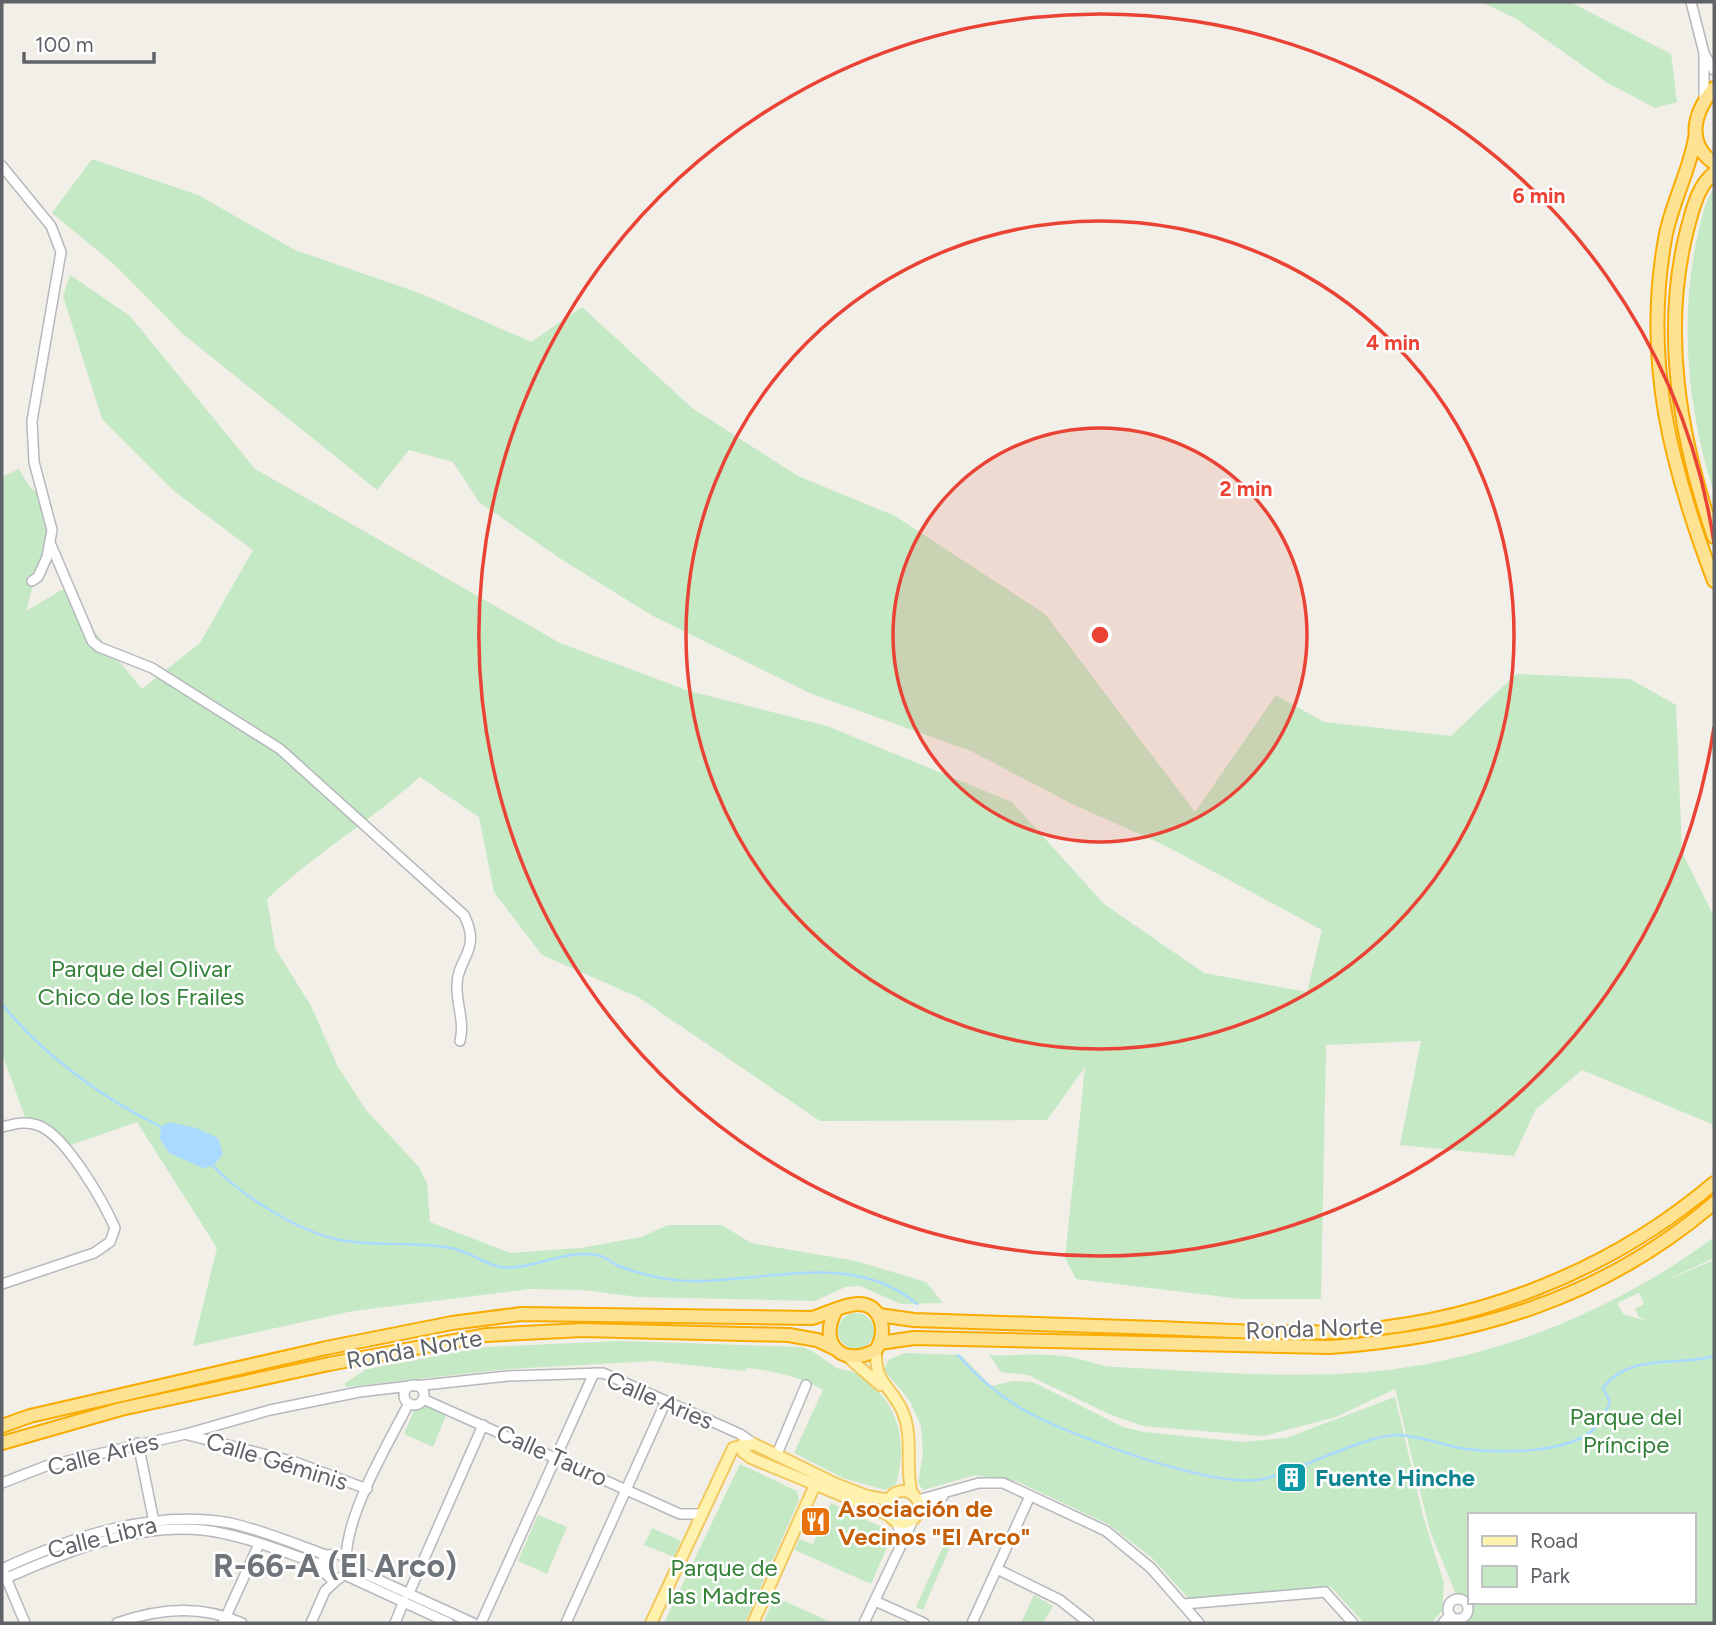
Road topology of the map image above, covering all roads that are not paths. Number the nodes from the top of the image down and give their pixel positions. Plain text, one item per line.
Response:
1 (1691, 2) edge
2 (1703, 50) junction
3 (1714, 70) edge
4 (1714, 88) edge
5 (1704, 100) junction
6 (1695, 138) junction
7 (1714, 163) edge
8 (2, 166) edge
9 (1714, 173) edge
10 (1714, 537) edge
11 (51, 545) junction
12 (32, 581) dead end
13 (1714, 581) edge
14 (460, 1041) dead end
15 (2, 1127) edge
16 (1714, 1183) edge
17 (1714, 1203) edge
18 (2, 1284) edge
19 (835, 1312) junction
20 (878, 1315) junction
21 (878, 1347) junction
22 (834, 1348) junction
23 (848, 1357) junction
24 (594, 1373) junction
25 (806, 1385) dead end
26 (413, 1386) junction
27 (886, 1389) junction
28 (423, 1399) junction
29 (666, 1401) junction
30 (409, 1403) junction
31 (483, 1424) junction
32 (2, 1426) edge
33 (186, 1434) junction
34 (2, 1443) edge
35 (138, 1443) junction
36 (754, 1444) junction
37 (741, 1445) junction
38 (777, 1454) junction
39 (556, 1456) junction
40 (907, 1476) junction
41 (816, 1480) junction
42 (2, 1483) edge
43 (367, 1489) junction
44 (628, 1489) junction
45 (951, 1491) junction
46 (1030, 1496) junction
47 (893, 1497) junction
48 (915, 1497) junction
49 (680, 1514) junction
50 (702, 1514) junction
51 (916, 1517) junction
52 (893, 1518) junction
53 (155, 1527) junction
54 (693, 1534) junction
55 (903, 1539) junction
56 (347, 1540) junction
57 (259, 1544) junction
58 (330, 1553) junction
59 (348, 1561) junction
60 (323, 1569) junction
61 (997, 1569) junction
62 (3, 1573) edge
63 (342, 1577) junction
64 (325, 1591) junction
65 (406, 1597) junction
66 (875, 1601) junction
67 (1200, 1603) junction
68 (1184, 1604) junction
69 (1450, 1615) dead end
70 (225, 1620) edge
71 (1197, 1621) edge
72 (25, 1623) edge
73 (117, 1623) edge
74 (242, 1623) edge
75 (310, 1623) edge
76 (394, 1623) edge
77 (449, 1623) edge
78 (473, 1623) edge
79 (481, 1623) edge
80 (566, 1623) edge
81 (652, 1623) edge
82 (753, 1623) edge
83 (864, 1623) edge
84 (924, 1623) edge
85 (972, 1623) edge
86 (1089, 1623) edge
87 (1353, 1623) edge
88 (1443, 1623) edge

1 - 2 street
2 - 3 street
2 - 5 street
4 - 5 highway
5 - 6 highway
6 - 7 highway
6 - 13 highway
8 - 11 street
9 - 10 highway
11 - 12 street
11 - 14 street
15 - 18 street
16 - 20 highway, Ronda Norte
17 - 21 highway, Ronda Norte
19 - 20 highway, Ronda Norte
19 - 22 highway
19 - 32 highway, Ronda Norte
20 - 21 highway
21 - 23 highway, Ronda Norte
21 - 27 main road
22 - 23 highway, Ronda Norte
22 - 34 highway, Ronda Norte
23 - 27 main road
24 - 26 street, Calle Aries
24 - 29 street, Calle Aries
24 - 39 street
25 - 38 street
26 - 28 street
26 - 30 street
26 - 33 street, Calle Aries
27 - 40 main road
28 - 30 street
28 - 31 street, Calle Tauro
29 - 36 street, Calle Aries
29 - 44 street
30 - 43 street
31 - 39 street, Calle Tauro
31 - 65 street
33 - 35 street, Calle Aries
33 - 43 street, Calle Géminis
35 - 42 street, Calle Aries
35 - 53 street
36 - 37 main road
36 - 38 main road, Calle Aries
37 - 41 main road, Calle Aries
37 - 50 main road
38 - 41 main road, Calle Aries
39 - 44 street, Calle Tauro
39 - 79 street
40 - 47 main road
40 - 48 main road
41 - 47 main road, Calle Aries
41 - 52 main road, Calle Aries
41 - 82 main road
43 - 56 street
44 - 49 street, Calle Tauro
44 - 80 street
45 - 46 street
45 - 48 street
45 - 51 street
46 - 61 street
46 - 68 street
47 - 48 main road, Calle Aries
47 - 52 main road
48 - 51 main road
49 - 50 street, Calle Tauro
49 - 54 street
50 - 54 main road
51 - 52 main road
51 - 55 street
52 - 55 street
53 - 57 street, Calle Libra
53 - 58 street, Calle Libra
53 - 62 street, Calle Libra
54 - 81 main road
55 - 66 street
56 - 58 street
56 - 59 street
57 - 60 street, Calle Libra
57 - 70 street
58 - 59 street, Calle Libra
58 - 60 street
59 - 63 street
59 - 65 street
60 - 63 street, Calle Libra
60 - 64 street
61 - 85 street
61 - 86 street
62 - 72 street
63 - 64 street
63 - 65 street
64 - 75 street
65 - 76 street
65 - 77 street
65 - 78 street
66 - 83 street
66 - 84 street
67 - 68 street
67 - 71 street
67 - 87 street
68 - 71 street
69 - 88 street
70 - 73 street
70 - 74 street

